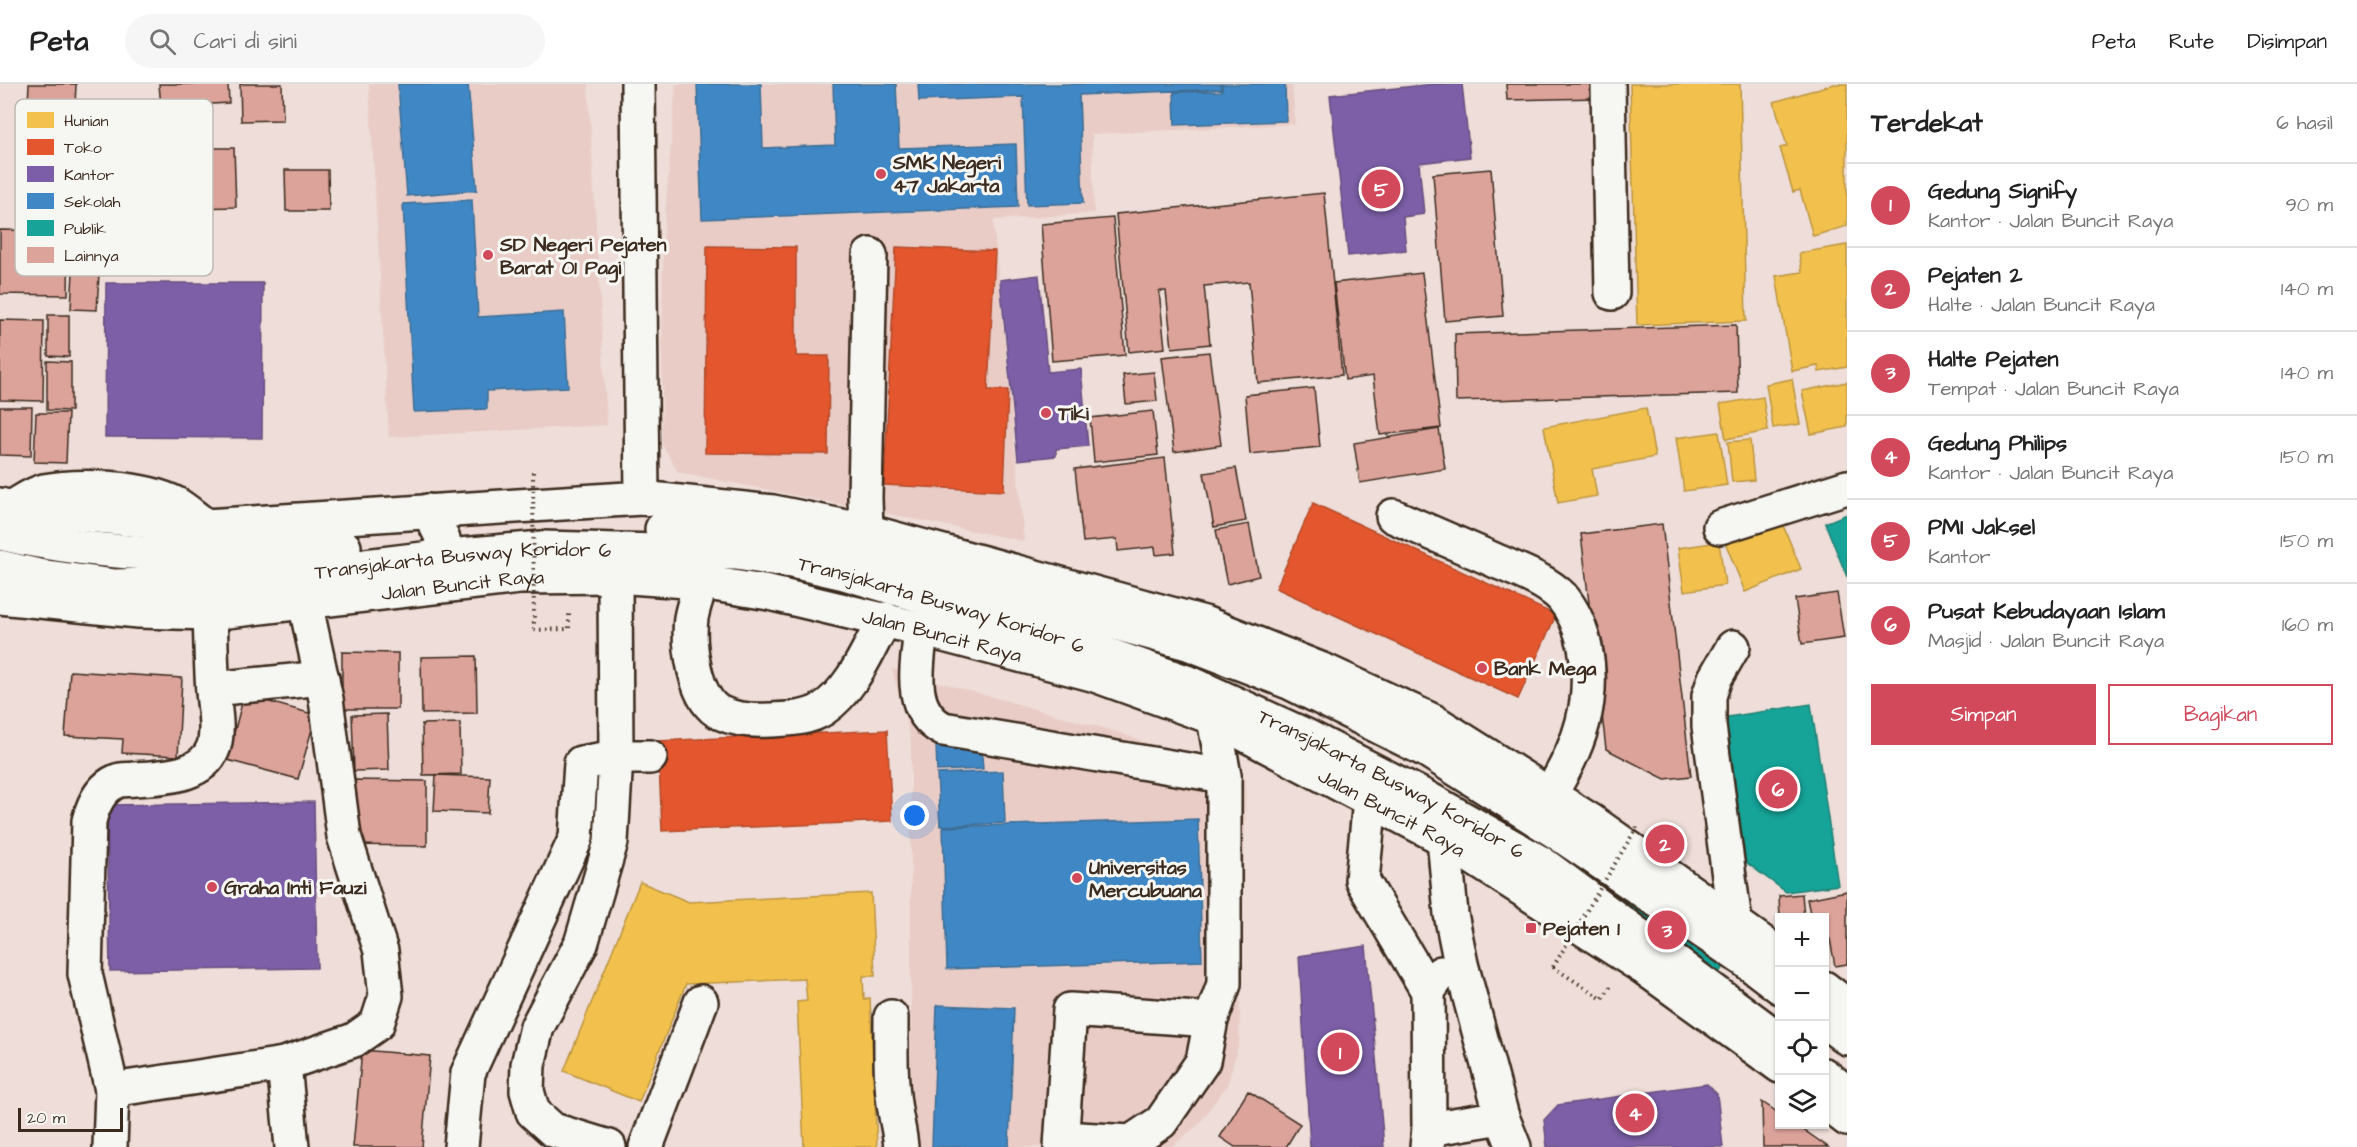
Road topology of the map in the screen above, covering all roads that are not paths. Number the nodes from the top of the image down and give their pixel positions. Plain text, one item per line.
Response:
1 (638, 84) edge
2 (1608, 84) edge
3 (870, 255) dead end
4 (1612, 293) dead end
5 (1847, 487) edge
6 (642, 498) junction
7 (4, 515) edge
8 (1393, 516) dead end
9 (1720, 527) dead end
10 (866, 531) junction
11 (439, 548) junction
12 (0, 567) edge
13 (615, 576) junction
14 (701, 582) junction
15 (0, 597) edge
16 (306, 602) junction
17 (210, 613) junction
18 (885, 619) junction
19 (921, 629) junction
20 (1733, 647) dead end
21 (322, 678) junction
22 (213, 689) junction
23 (1214, 718) junction
24 (616, 756) junction
25 (650, 757) dead end
26 (1224, 776) junction
27 (1550, 794) junction
28 (1370, 800) junction
29 (1444, 839) junction
30 (1735, 922) junction
31 (1775, 952) edge
32 (1461, 964) junction
33 (1775, 984) edge
34 (1428, 991) junction
35 (1829, 992) edge
36 (701, 1002) dead end
37 (1847, 1006) edge
38 (891, 1017) dead end
39 (1211, 1020) junction
40 (1829, 1025) edge
41 (1775, 1037) edge
42 (1847, 1038) edge
43 (1775, 1063) edge
44 (284, 1064) junction
45 (1829, 1079) edge
46 (112, 1090) junction
47 (1847, 1093) edge
48 (1829, 1105) edge
49 (1502, 1117) junction
50 (1847, 1119) edge
51 (1428, 1138) edge
52 (1061, 1143) edge
53 (110, 1147) edge
54 (292, 1147) edge
55 (461, 1147) edge
56 (609, 1147) edge
57 (646, 1147) edge
58 (901, 1147) edge
59 (1514, 1147) edge

1 - 6 main road
2 - 4 main road
3 - 10 main road
5 - 9 main road
6 - 10 main road, Jalan Buncit Raya
6 - 11 main road, Jalan Buncit Raya
7 - 11 main road, Jalan Buncit Raya
7 - 11 main road, Transjakarta Busway Koridor 6
8 - 27 main road
10 - 27 main road, Jalan Buncit Raya
11 - 12 main road, Transjakarta Busway Koridor 6
11 - 13 main road, Jalan Buncit Raya
11 - 16 main road, Jalan Buncit Raya
11 - 33 main road, Transjakarta Busway Koridor 6
11 - 41 main road, Transjakarta Busway Koridor 6
13 - 14 main road, Jalan Buncit Raya
13 - 24 main road
14 - 18 main road, Jalan Buncit Raya
14 - 18 main road
15 - 17 main road, Jalan Buncit Raya
16 - 17 main road, Jalan Buncit Raya
16 - 21 main road
17 - 22 main road
18 - 19 main road, Jalan Buncit Raya
19 - 23 main road, Jalan Buncit Raya
19 - 26 main road
20 - 30 main road
21 - 22 main road
21 - 44 main road
22 - 46 main road
23 - 26 main road
23 - 28 main road, Jalan Buncit Raya
24 - 25 main road
24 - 55 main road
24 - 56 main road
26 - 39 main road
27 - 30 main road, Jalan Buncit Raya
28 - 29 main road, Jalan Buncit Raya
28 - 34 main road
29 - 32 main road
29 - 43 main road, Jalan Buncit Raya
30 - 31 main road, Jalan Buncit Raya
32 - 34 main road
32 - 49 main road
34 - 51 main road
35 - 37 main road
36 - 57 main road
38 - 58 main road
39 - 52 main road
39 - 52 main road
40 - 42 main road
44 - 46 main road
44 - 54 main road
45 - 47 main road
46 - 53 main road
48 - 50 main road
49 - 51 main road
49 - 59 main road

